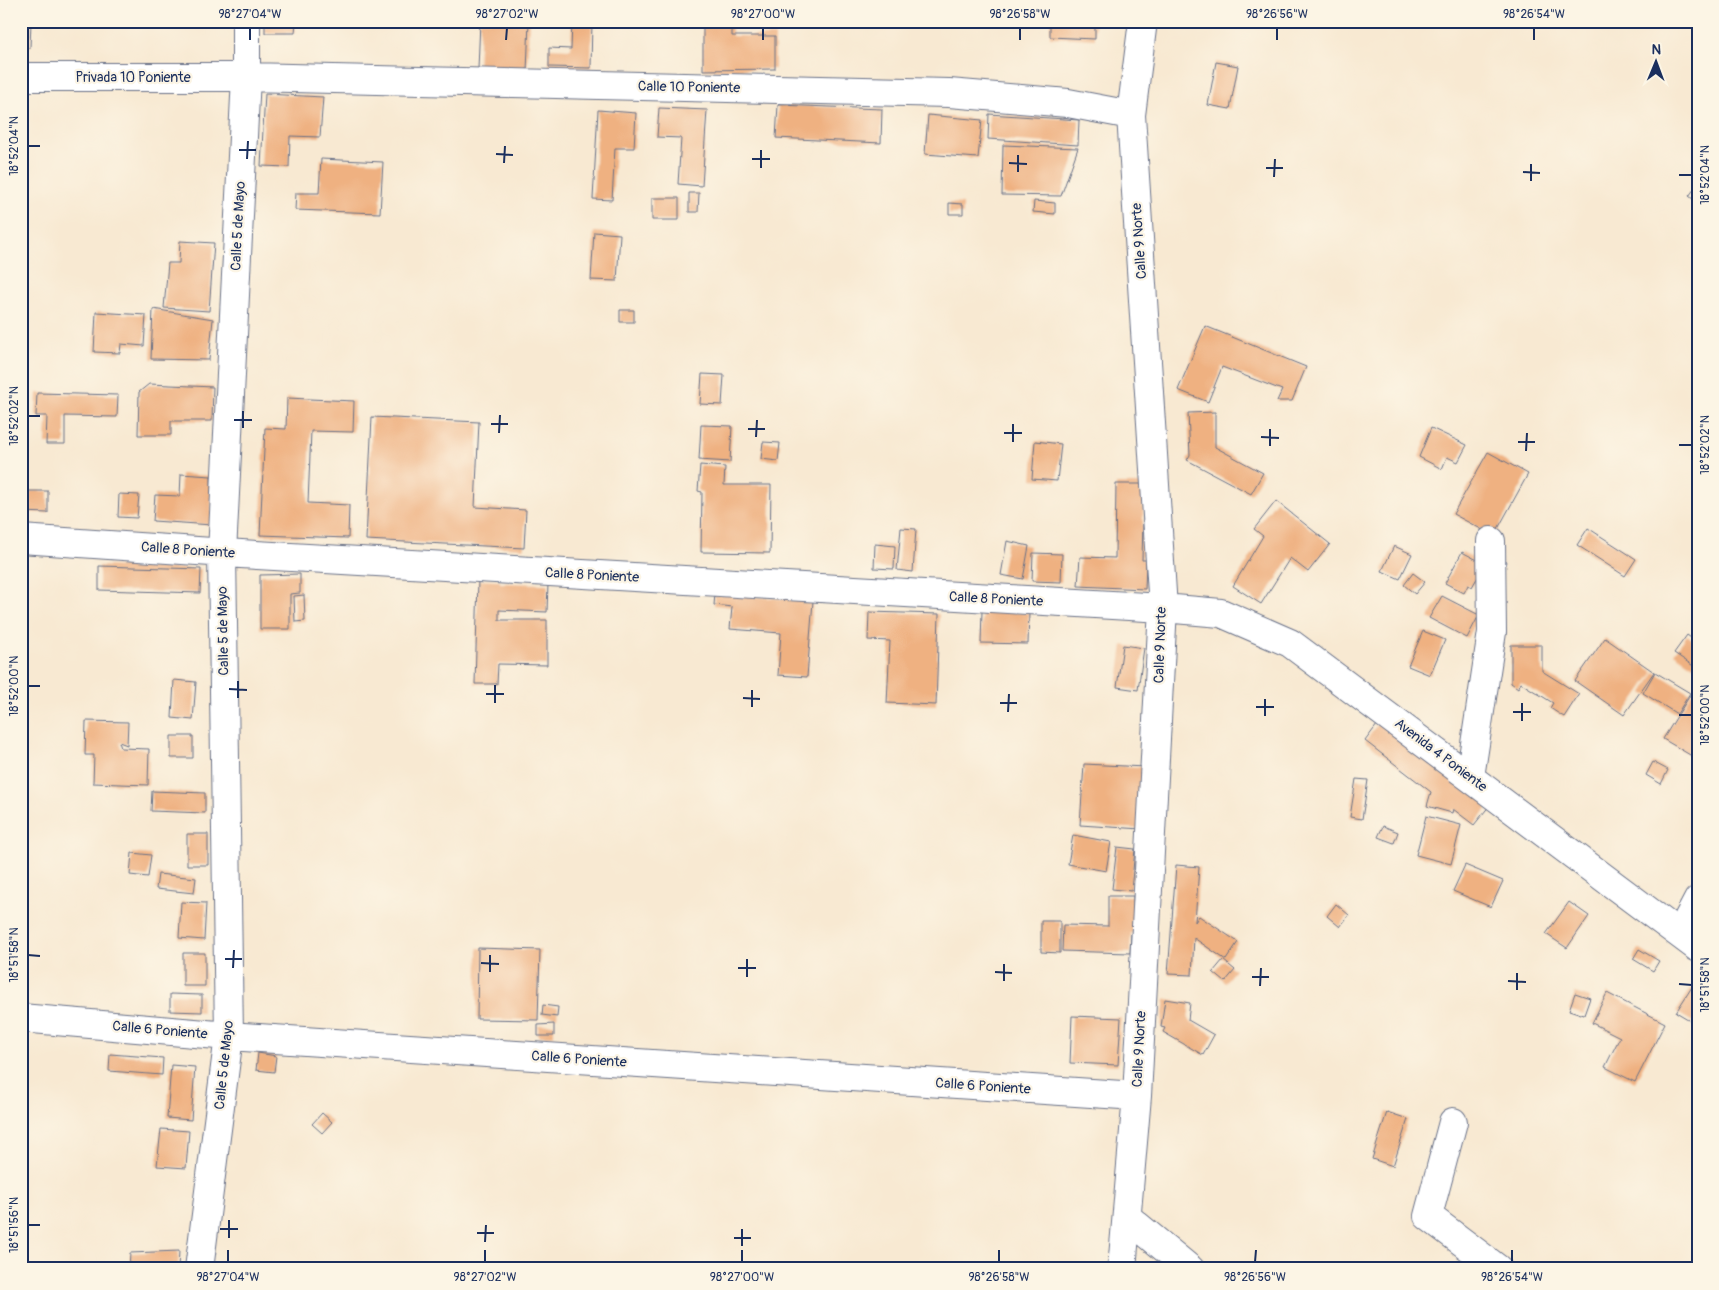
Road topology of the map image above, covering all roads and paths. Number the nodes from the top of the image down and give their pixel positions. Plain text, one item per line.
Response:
1 (246, 21) edge
2 (1143, 21) edge
3 (21, 76) edge
4 (246, 77) junction
5 (1131, 115) junction
6 (21, 539) edge
7 (1491, 541) dead end
8 (222, 552) junction
9 (1163, 608) junction
10 (1470, 777) junction
11 (1698, 900) edge
12 (1689, 941) edge
13 (21, 1018) edge
14 (229, 1036) junction
15 (1137, 1096) junction
16 (1453, 1122) dead end
17 (1127, 1217) junction
18 (199, 1269) edge
19 (1122, 1269) edge
20 (1190, 1269) edge
21 (1498, 1269) edge

1 - 4 street, Calle 5 de Mayo
2 - 5 street, Calle 9 Norte
3 - 4 street, Privada 10 Poniente
4 - 5 street, Calle 10 Poniente
4 - 8 street, Calle 5 de Mayo
5 - 9 street, Calle 9 Norte
6 - 8 street, Calle 8 Poniente
7 - 10 street
8 - 9 street, Calle 8 Poniente
8 - 14 street, Calle 5 de Mayo
9 - 10 street, Avenida 4 Poniente
9 - 15 street, Calle 9 Norte
10 - 12 street, Avenida 4 Poniente
11 - 12 street
13 - 14 street, Calle 6 Poniente
14 - 15 street, Calle 6 Poniente
14 - 18 street, Calle 5 de Mayo
15 - 17 street, Calle 9 Norte
16 - 21 street
17 - 19 street, Calle 9 Norte
17 - 20 street

